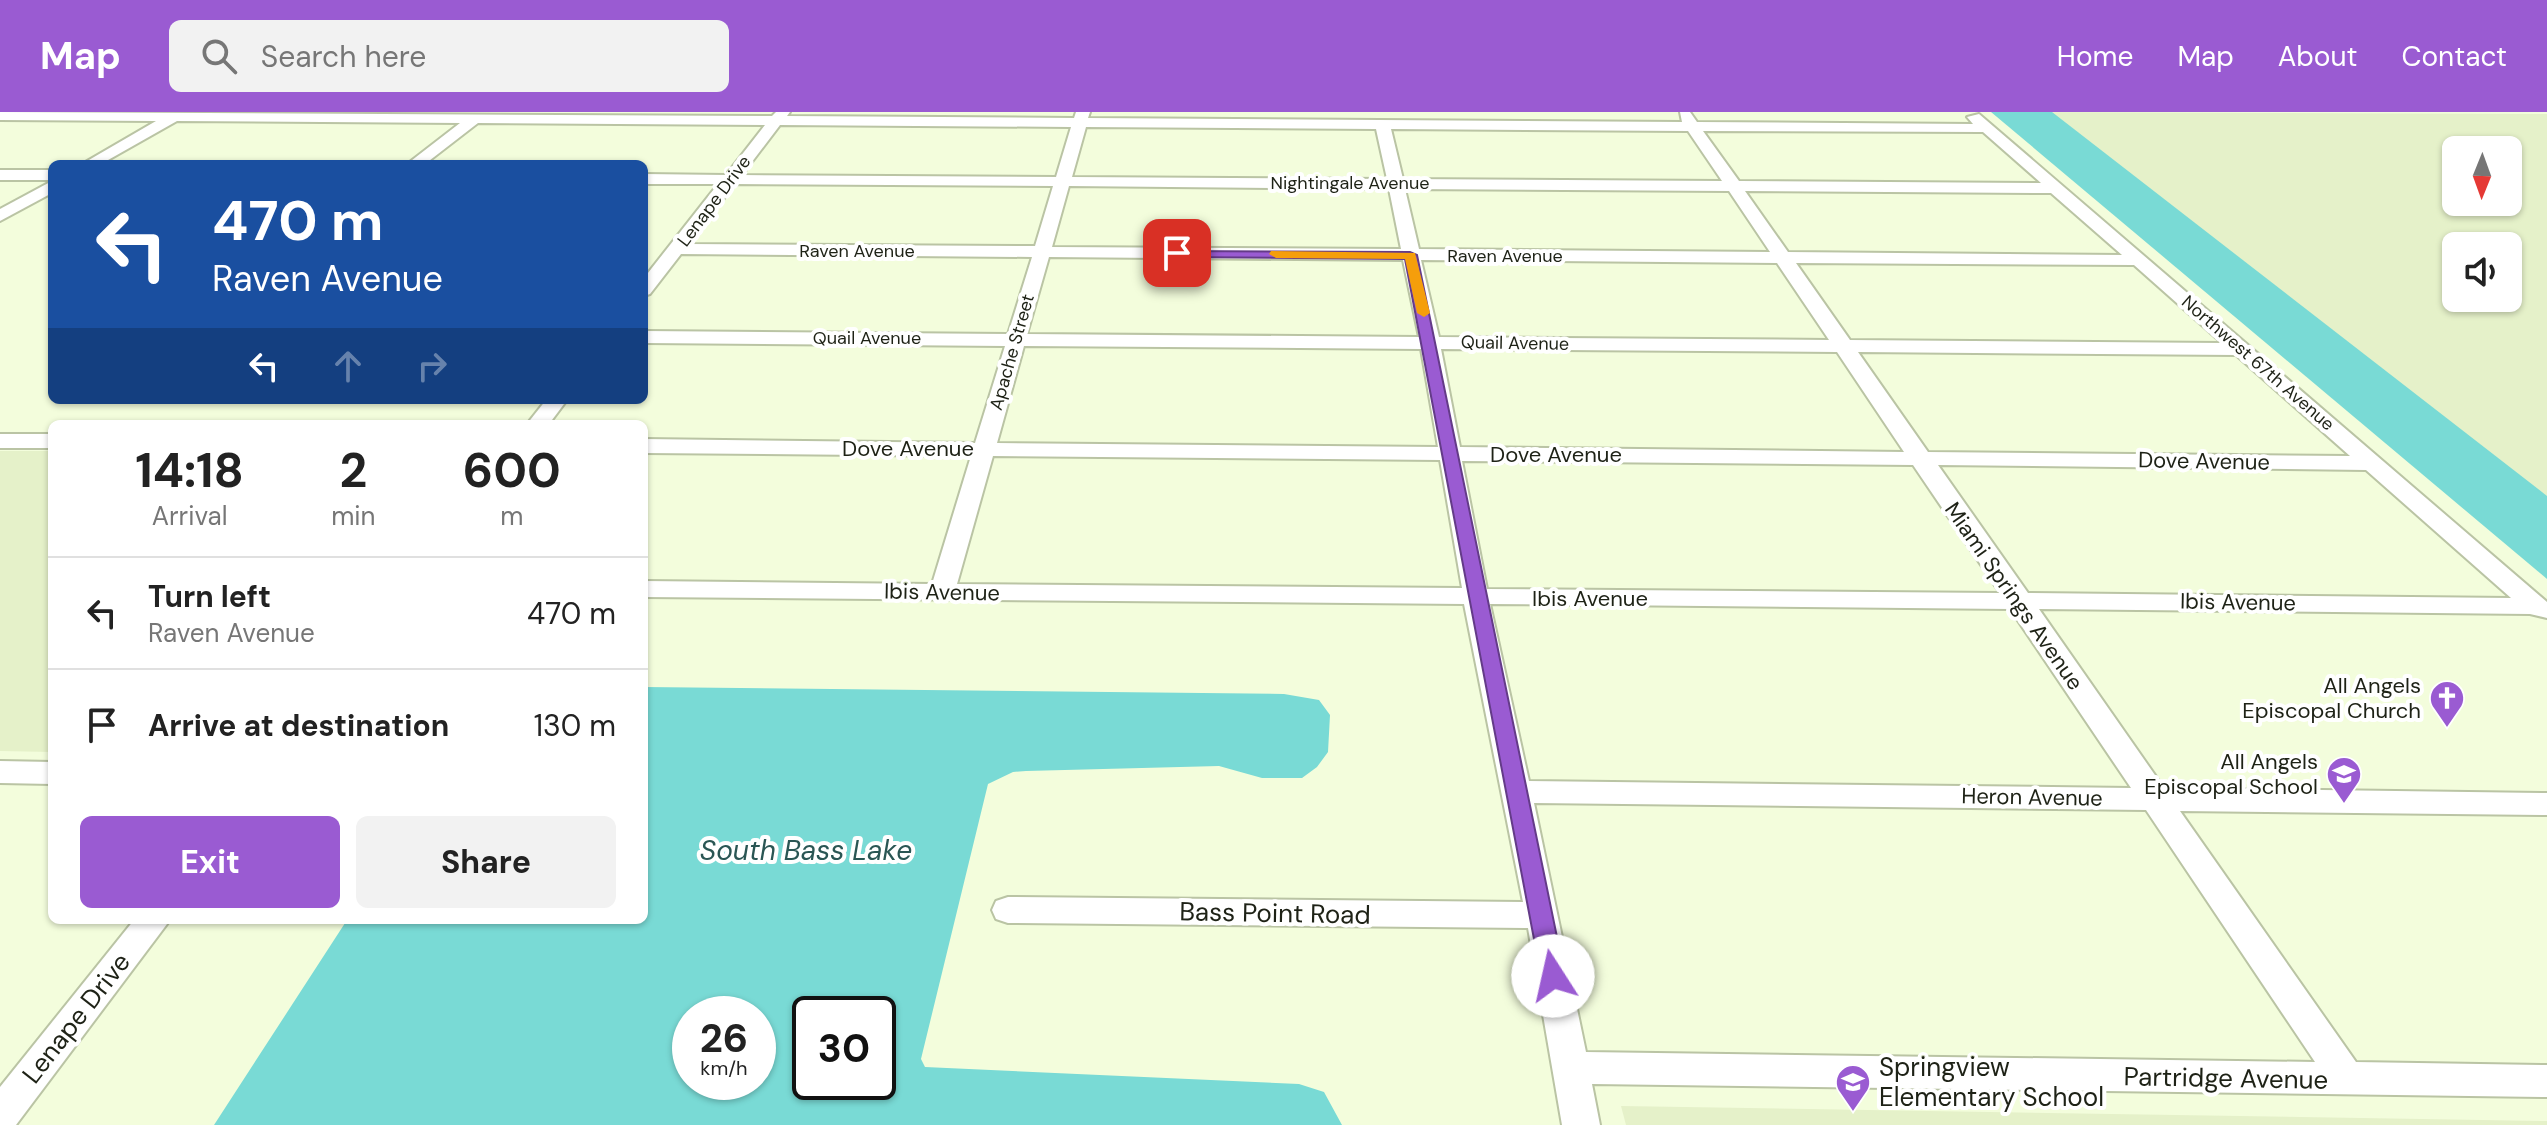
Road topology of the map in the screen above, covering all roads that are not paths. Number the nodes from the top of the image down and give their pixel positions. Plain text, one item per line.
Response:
1 (1968, 112) edge
2 (178, 114) edge
3 (0, 116) edge
4 (478, 116) edge
5 (779, 117) edge
6 (1081, 117) edge
7 (1340, 118) edge
8 (1423, 118) edge
9 (1688, 119) edge
10 (1383, 125) junction
11 (1986, 128) junction
12 (97, 160) edge
13 (420, 160) edge
14 (0, 175) edge
15 (48, 175) edge
16 (648, 179) edge
17 (730, 180) junction
18 (1064, 181) junction
19 (1397, 184) junction
20 (1733, 186) junction
21 (48, 188) edge
22 (2057, 188) junction
23 (0, 216) edge
24 (677, 249) junction
25 (1042, 252) junction
26 (1410, 255) junction
27 (1781, 257) junction
28 (2141, 260) junction
29 (648, 285) edge
30 (648, 337) edge
31 (1015, 339) junction
32 (1430, 342) junction
33 (1843, 346) junction
34 (2242, 349) junction
35 (554, 404) edge
36 (541, 420) edge
37 (0, 441) edge
38 (48, 441) edge
39 (648, 446) edge
40 (985, 449) junction
41 (1449, 453) junction
42 (1919, 457) junction
43 (2372, 463) junction
44 (648, 589) edge
45 (942, 592) junction
46 (1476, 598) junction
47 (2015, 599) junction
48 (2542, 611) edge
49 (0, 772) edge
50 (48, 773) edge
51 (1518, 792) junction
52 (2155, 799) junction
53 (2547, 804) edge
54 (1008, 910) dead end
55 (1542, 915) junction
56 (150, 924) edge
57 (1569, 1068) junction
58 (2347, 1079) junction
59 (2547, 1081) edge
60 (0, 1116) edge
61 (1581, 1125) edge

1 - 11 street, Northwest 67th Avenue
2 - 3 street
2 - 4 street
2 - 12 street
4 - 5 street
4 - 13 street
5 - 6 street
5 - 17 street, Lenape Drive
6 - 7 street
6 - 18 street, Apache Street
7 - 10 street
8 - 9 street
8 - 10 street
9 - 11 street
9 - 20 street, Miami Springs Avenue
10 - 19 street
11 - 22 street, Northwest 67th Avenue
14 - 15 street
16 - 17 street, Nightingale Avenue
17 - 18 street, Nightingale Avenue
17 - 24 street, Lenape Drive
18 - 19 street, Nightingale Avenue
18 - 25 street, Apache Street
19 - 20 street, Nightingale Avenue
19 - 26 street
20 - 22 street, Nightingale Avenue
20 - 27 street, Miami Springs Avenue
21 - 23 street
22 - 28 street, Northwest 67th Avenue
24 - 25 street, Raven Avenue
24 - 29 street, Lenape Drive
25 - 26 street, Raven Avenue
25 - 31 street, Apache Street
26 - 27 street, Raven Avenue
26 - 32 street
27 - 28 street, Raven Avenue
27 - 33 street, Miami Springs Avenue
28 - 34 street, Northwest 67th Avenue
30 - 31 street, Quail Avenue
31 - 32 street, Quail Avenue
31 - 40 street, Apache Street
32 - 33 street, Quail Avenue
32 - 41 street
33 - 34 street, Quail Avenue
33 - 42 street, Miami Springs Avenue
34 - 43 street, Northwest 67th Avenue
35 - 36 street
37 - 38 street
39 - 40 street, Dove Avenue
40 - 41 street, Dove Avenue
40 - 45 street, Apache Street
41 - 42 street, Dove Avenue
41 - 46 street
42 - 43 street, Dove Avenue
42 - 47 street, Miami Springs Avenue
43 - 48 street, Northwest 67th Avenue
44 - 45 street, Ibis Avenue
45 - 46 street, Ibis Avenue
46 - 47 street, Ibis Avenue
46 - 51 street
47 - 48 street, Ibis Avenue
47 - 52 street, Miami Springs Avenue
49 - 50 street
51 - 52 street, Heron Avenue
51 - 55 street
52 - 53 street, Heron Avenue
52 - 58 street, Miami Springs Avenue
54 - 55 street, Bass Point Road
55 - 57 street
56 - 60 street, Lenape Drive
57 - 58 street, Partridge Avenue
57 - 61 street
58 - 59 street, Partridge Avenue

